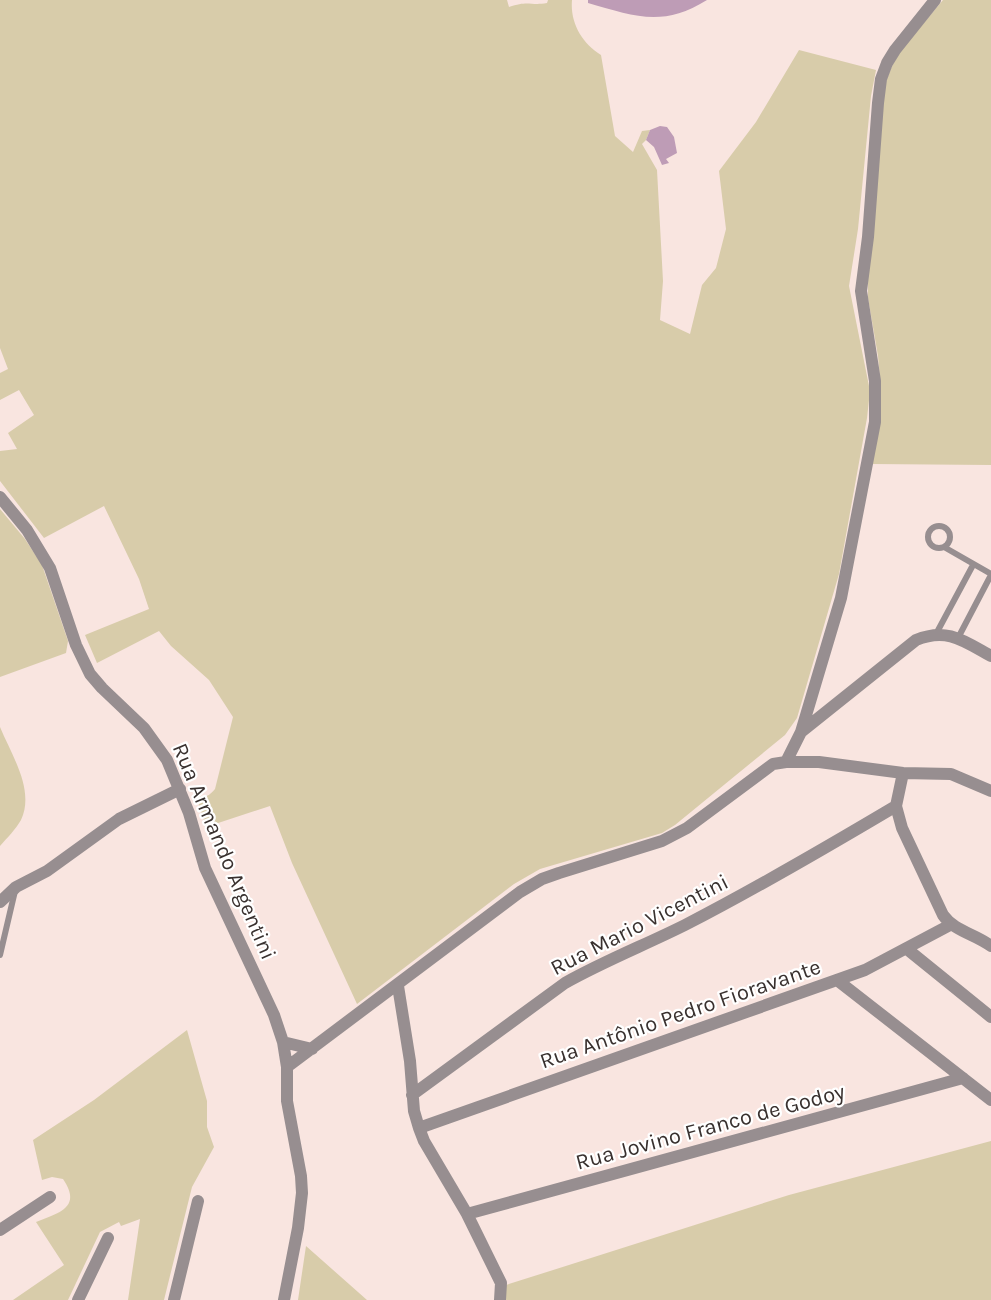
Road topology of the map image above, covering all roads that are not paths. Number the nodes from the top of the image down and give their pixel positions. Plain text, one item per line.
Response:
1 (935, 0) edge
2 (0, 497) edge
3 (944, 547) dead end
4 (973, 565) junction
5 (991, 575) edge
6 (936, 634) junction
7 (957, 638) junction
8 (991, 656) edge
9 (801, 732) junction
10 (786, 762) junction
11 (903, 773) junction
12 (180, 789) junction
13 (991, 791) edge
14 (896, 806) junction
15 (16, 887) junction
16 (0, 902) edge
17 (950, 925) junction
18 (991, 945) edge
19 (907, 949) junction
20 (0, 955) edge
21 (837, 980) junction
22 (398, 986) junction
23 (991, 1017) edge
24 (283, 1042) junction
25 (312, 1049) junction
26 (287, 1067) junction
27 (963, 1078) junction
28 (412, 1095) junction
29 (991, 1100) edge
30 (419, 1128) junction
31 (50, 1197) dead end
32 (198, 1201) dead end
33 (467, 1214) junction
34 (0, 1230) edge
35 (108, 1238) dead end
36 (78, 1300) edge
37 (174, 1300) edge
38 (284, 1300) edge
39 (500, 1300) edge

1 - 9 street
2 - 12 street, Rua Armando Argentini
3 - 4 lane
4 - 5 lane
4 - 6 lane
5 - 7 lane
6 - 7 street
6 - 9 street
7 - 8 street
9 - 10 street
10 - 11 street
10 - 22 street
11 - 13 street
11 - 14 street
12 - 15 street
12 - 24 street, Rua Armando Argentini
14 - 17 street
14 - 28 street, Rua Mario Vicentini
15 - 16 street
15 - 20 lane
17 - 18 street
17 - 19 street, Rua Antônio Pedro Fioravante
19 - 21 street, Rua Antônio Pedro Fioravante
19 - 23 street
21 - 27 street
21 - 30 street, Rua Antônio Pedro Fioravante
22 - 25 street
22 - 28 street
24 - 25 street
24 - 26 street, Rua Armando Argentini
25 - 26 street
26 - 38 street, Rua Armando Argentini
27 - 29 street
27 - 33 street, Rua Jovino Franco de Godoy
28 - 30 street
30 - 33 street
31 - 34 street
32 - 37 street
33 - 39 street
35 - 36 street

